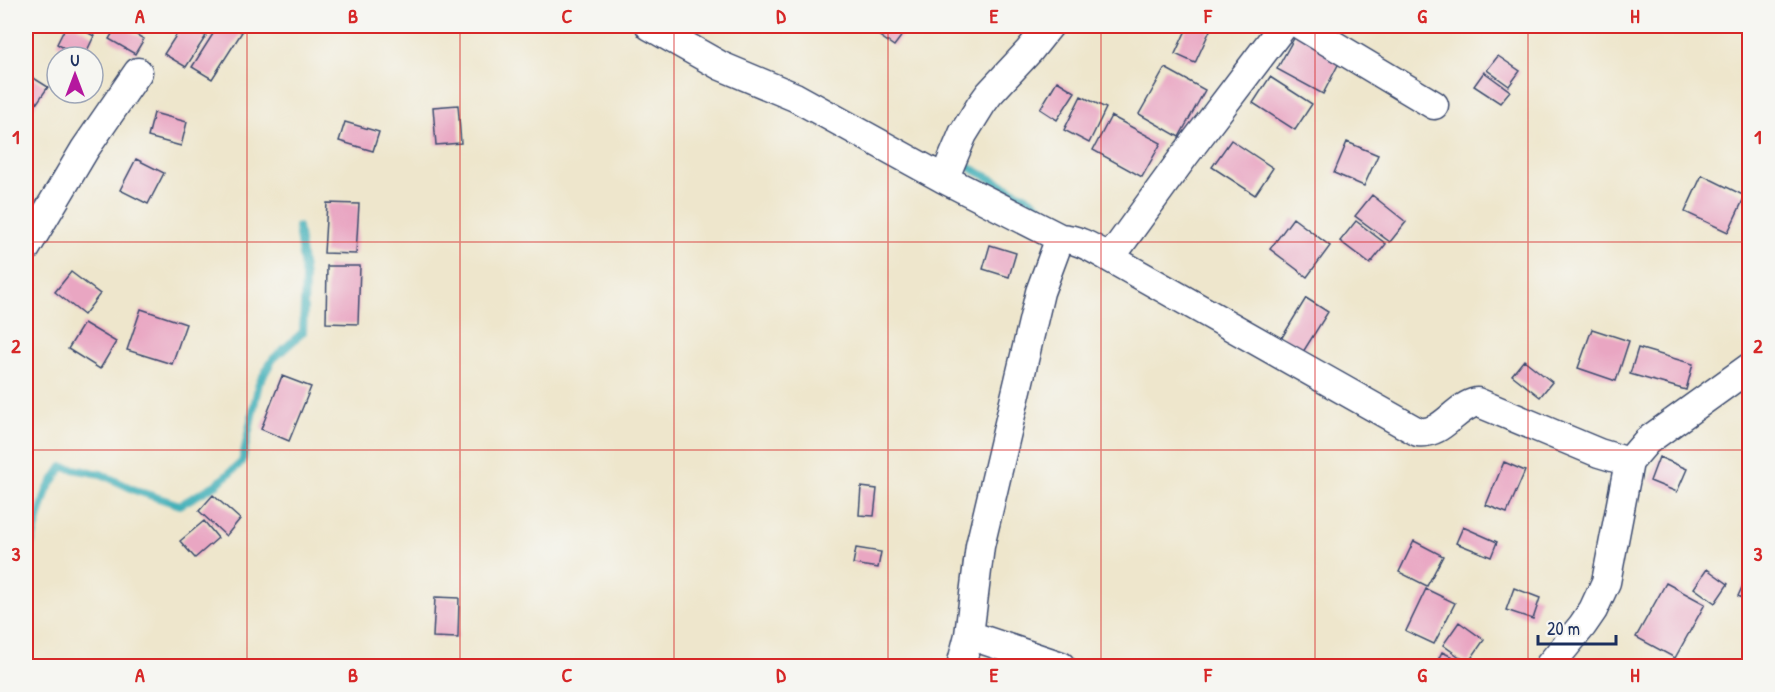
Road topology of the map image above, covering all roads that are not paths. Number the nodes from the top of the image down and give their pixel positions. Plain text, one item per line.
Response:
1 (650, 26) edge
2 (1049, 26) edge
3 (1283, 26) edge
4 (1302, 26) edge
5 (138, 72) dead end
6 (1434, 105) dead end
7 (945, 179) junction
8 (1060, 238) junction
9 (26, 248) edge
10 (1110, 258) junction
11 (1749, 367) edge
12 (1629, 462) junction
13 (969, 635) junction
14 (961, 666) edge
15 (1061, 666) edge
16 (1549, 666) edge

1 - 7 street
2 - 7 street
3 - 10 street
4 - 6 street
5 - 9 street
7 - 8 street
8 - 10 street
8 - 13 street
10 - 12 street
11 - 12 street
12 - 16 street
13 - 14 street
13 - 15 street

